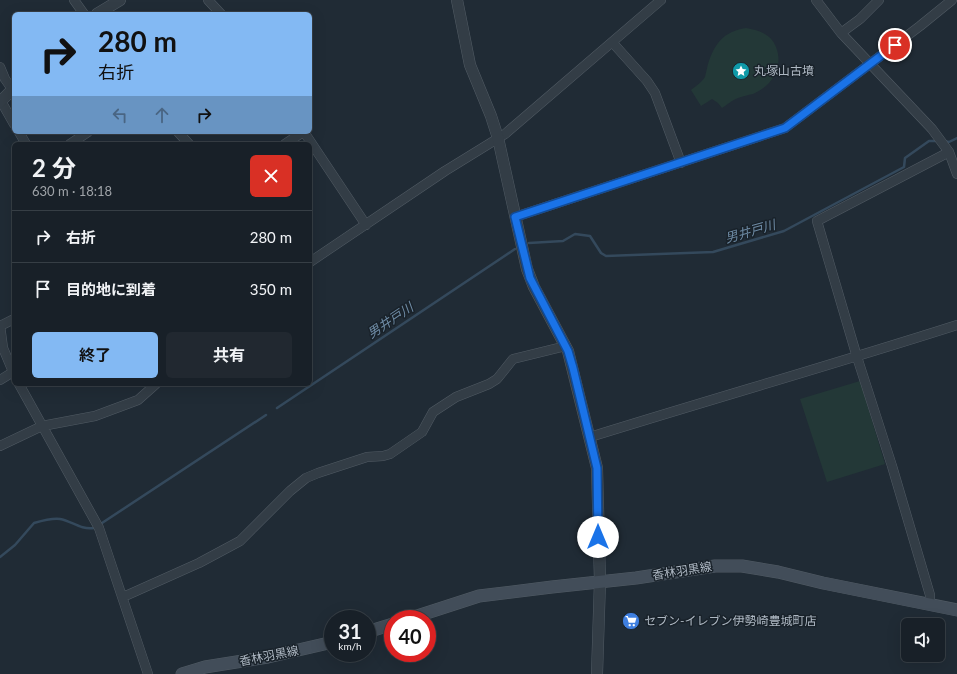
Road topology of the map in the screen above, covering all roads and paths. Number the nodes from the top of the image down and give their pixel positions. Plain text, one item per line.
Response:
1 (74, 0) edge
2 (120, 0) edge
3 (208, 0) edge
4 (457, 0) edge
5 (661, 0) edge
6 (816, 0) edge
7 (879, 0) edge
8 (952, 0) edge
9 (83, 12) edge
10 (100, 12) edge
11 (219, 12) edge
12 (841, 33) junction
13 (612, 42) junction
14 (869, 64) junction
15 (0, 67) edge
16 (12, 87) edge
17 (12, 89) edge
18 (1, 102) edge
19 (12, 121) edge
20 (85, 134) edge
21 (180, 134) edge
22 (300, 134) edge
23 (498, 138) junction
24 (73, 142) edge
25 (187, 142) edge
26 (288, 142) edge
27 (312, 145) edge
28 (949, 152) junction
29 (681, 162) junction
30 (957, 174) edge
31 (515, 217) junction
32 (366, 225) junction
33 (312, 261) edge
34 (12, 320) edge
35 (0, 325) edge
36 (957, 325) edge
37 (566, 346) junction
38 (857, 357) junction
39 (12, 370) edge
40 (12, 374) edge
41 (0, 380) edge
42 (20, 386) edge
43 (153, 386) edge
44 (42, 426) junction
45 (590, 437) junction
46 (0, 446) edge
47 (600, 581) junction
48 (123, 597) junction
49 (930, 604) junction
50 (436, 610) edge
51 (957, 610) edge
52 (324, 644) edge
53 (148, 674) edge
54 (182, 674) edge
55 (597, 674) edge

1 - 9 street
2 - 10 street
3 - 11 street
4 - 23 street
5 - 13 street
6 - 12 street
7 - 12 street
8 - 14 street
12 - 14 street
13 - 23 street
13 - 29 street
14 - 28 street
14 - 29 street
15 - 16 street
17 - 18 street
18 - 19 street
20 - 24 street
21 - 25 street
22 - 26 street
23 - 31 street
23 - 32 street
27 - 32 street
28 - 30 street
28 - 38 street
29 - 31 street
31 - 37 street
32 - 33 street
34 - 35 street
35 - 39 street
36 - 38 street
37 - 45 street
37 - 48 street
38 - 45 street
38 - 49 street
40 - 41 street
42 - 44 street
43 - 44 street
44 - 46 street
44 - 48 street
45 - 47 street
47 - 49 main road, 香林羽黒線
47 - 50 main road, 香林羽黒線
47 - 55 street
48 - 53 street
49 - 51 main road, 香林羽黒線
52 - 54 main road, 香林羽黒線

